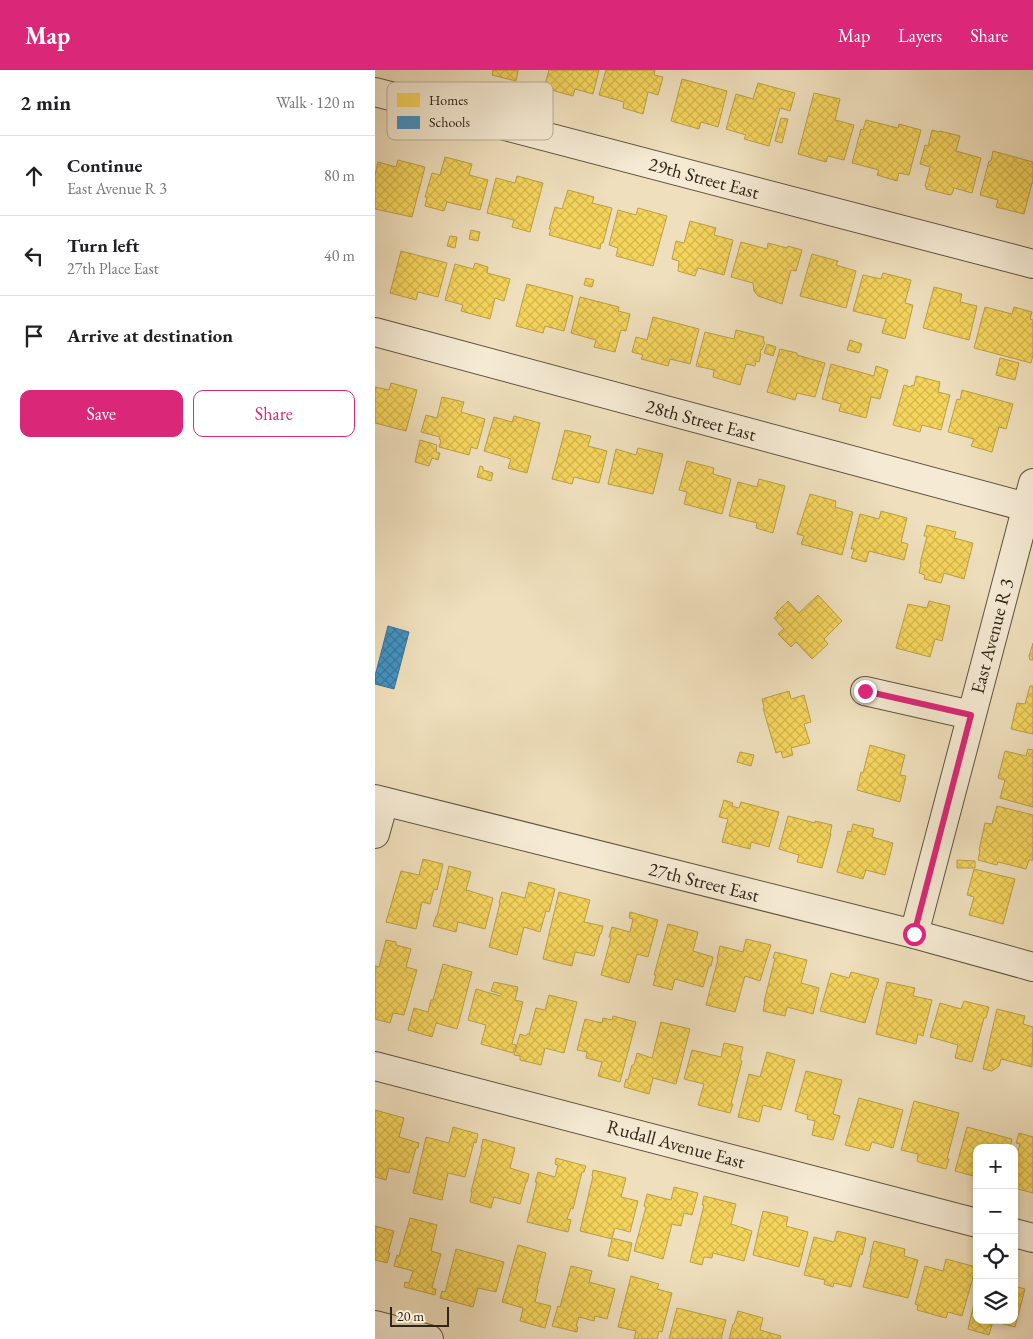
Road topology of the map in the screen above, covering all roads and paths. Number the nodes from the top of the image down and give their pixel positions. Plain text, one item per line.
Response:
1 (553, 139) edge
2 (1033, 264) edge
3 (375, 332) edge
4 (1030, 495) edge
5 (865, 691) dead end
6 (971, 715) junction
7 (379, 800) edge
8 (375, 834) edge
9 (914, 934) junction
10 (1033, 967) edge
11 (375, 1066) edge
12 (973, 1222) edge
13 (1018, 1234) edge
14 (1033, 1238) edge
15 (375, 1325) edge
16 (429, 1339) edge

1 - 2 street, 29th Street East
3 - 4 street, 28th Street East
4 - 6 street, East Avenue R 3
5 - 6 street
6 - 9 street, East Avenue R 3
7 - 8 street
7 - 9 street, 27th Street East
9 - 10 street, 27th Street East
11 - 12 street, Rudall Avenue East
13 - 14 street
15 - 16 street

